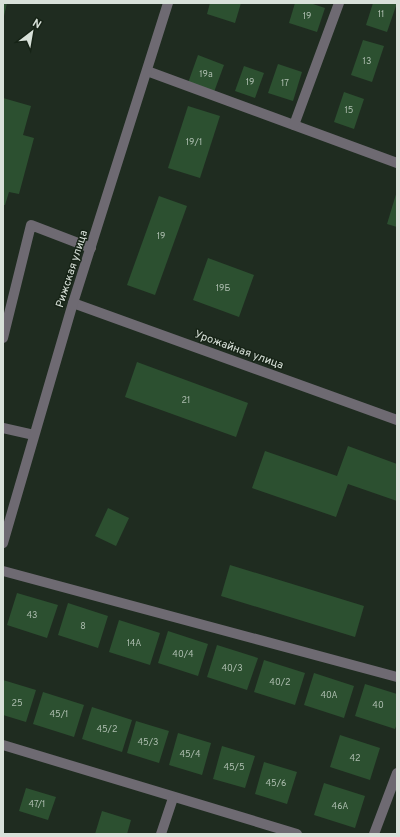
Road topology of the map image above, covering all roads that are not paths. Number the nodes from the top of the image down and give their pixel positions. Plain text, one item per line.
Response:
1 (168, 3) edge
2 (339, 3) edge
3 (147, 71) junction
4 (294, 125) junction
5 (397, 163) edge
6 (91, 248) junction
7 (73, 303) junction
8 (3, 338) edge
9 (397, 420) edge
10 (3, 428) edge
11 (34, 436) junction
12 (3, 543) edge
13 (3, 571) edge
14 (397, 677) edge
15 (3, 746) edge
16 (397, 773) edge
17 (173, 798) junction
18 (161, 834) edge
19 (297, 834) edge
20 (374, 834) edge

1 - 3 street, Рижская улица
2 - 4 street
3 - 4 street
3 - 6 street, Рижская улица
4 - 5 street
6 - 7 street, Рижская улица
6 - 8 street
7 - 9 street, Урожайная улица
7 - 11 street, Рижская улица
10 - 11 street
11 - 12 street, Рижская улица
13 - 14 street
15 - 17 street
16 - 20 street
17 - 18 street
17 - 19 street

